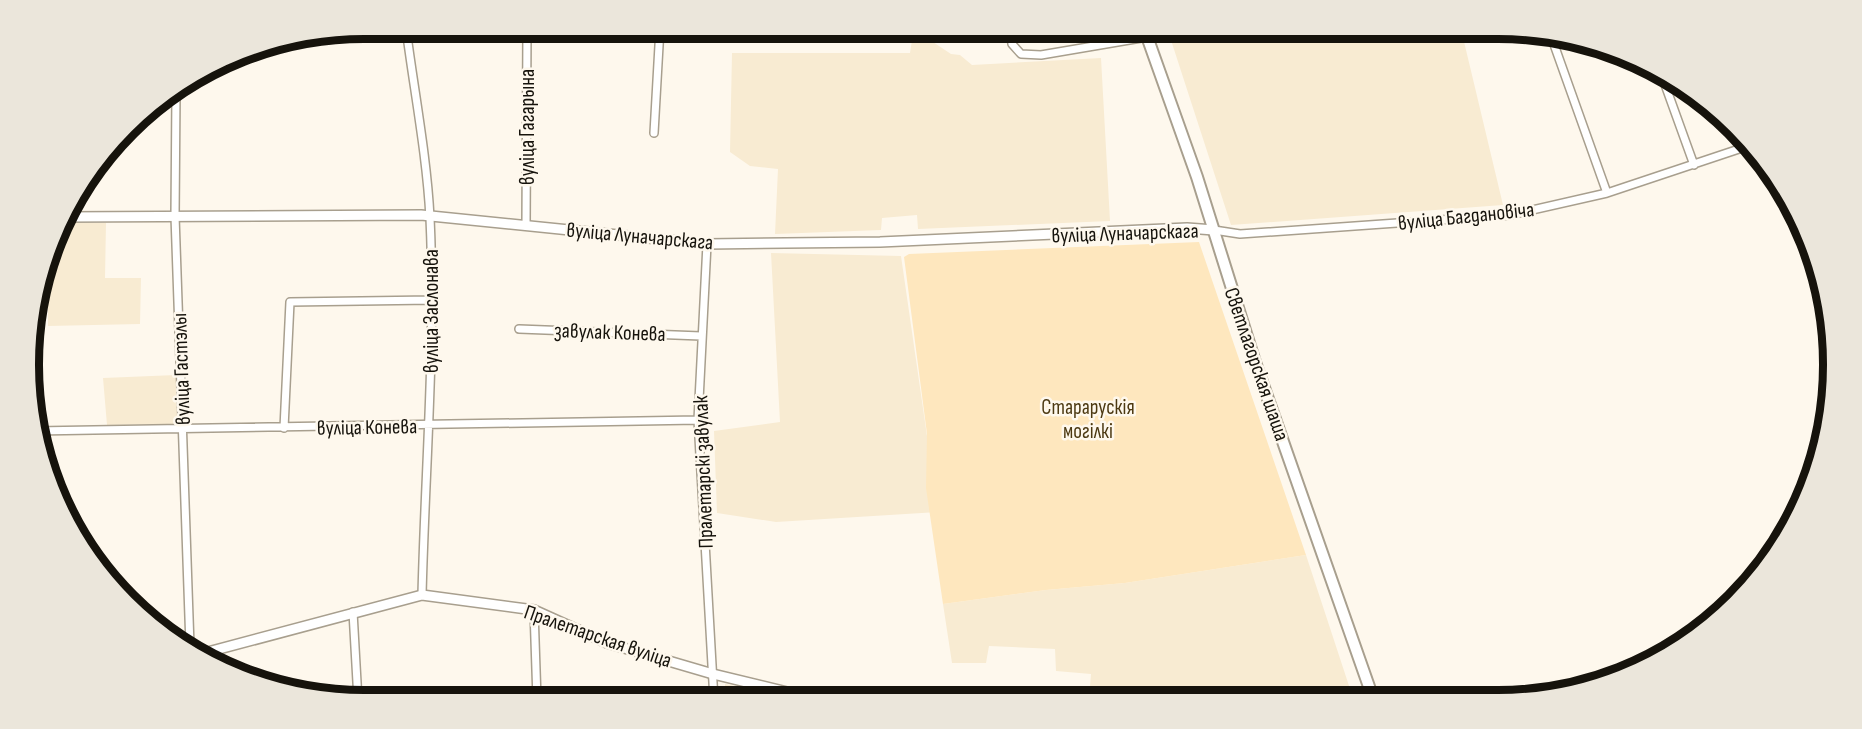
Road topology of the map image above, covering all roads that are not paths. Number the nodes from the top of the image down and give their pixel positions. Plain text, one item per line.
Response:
1 (407, 39) edge
2 (527, 39) edge
3 (659, 39) edge
4 (1011, 39) edge
5 (1117, 39) edge
6 (1147, 39) edge
7 (1554, 44) edge
8 (1666, 86) edge
9 (176, 99) edge
10 (654, 133) dead end
11 (1741, 149) edge
12 (1694, 165) junction
13 (1607, 193) junction
14 (176, 216) junction
15 (430, 216) junction
16 (75, 217) edge
17 (526, 226) junction
18 (1214, 230) junction
19 (708, 244) junction
20 (432, 300) junction
21 (519, 329) dead end
22 (701, 336) junction
23 (698, 420) junction
24 (431, 426) junction
25 (182, 428) junction
26 (284, 428) junction
27 (45, 430) edge
28 (422, 595) junction
29 (534, 610) junction
30 (354, 612) junction
31 (190, 638) edge
32 (211, 651) edge
33 (713, 674) junction
34 (358, 690) edge
35 (537, 690) edge
36 (714, 690) edge
37 (779, 690) edge
38 (1370, 690) edge

1 - 15 street, вуліца Заслонава
2 - 17 street, вуліца Гагарына
3 - 10 street
4 - 5 street
6 - 18 main road, Светлагорская шаша
7 - 13 street
8 - 12 street
9 - 14 street, вуліца Гастэлы
11 - 12 street, вуліца Багдановіча
12 - 13 street, вуліца Багдановіча
13 - 18 street, вуліца Багдановіча
14 - 15 street, вуліца Луначарскага
14 - 16 street, вуліца Луначарскага
14 - 25 street, вуліца Гастэлы
15 - 17 street, вуліца Луначарскага
15 - 20 street, вуліца Заслонава
17 - 19 street, вуліца Луначарскага
18 - 19 street, вуліца Луначарскага
18 - 38 main road, Светлагорская шаша
19 - 22 street, Пралетарскі завулак
20 - 24 street, вуліца Заслонава
20 - 26 street
21 - 22 street, завулак Конева
22 - 23 street, Пралетарскі завулак
23 - 24 street, вуліца Конева
23 - 33 street, Пралетарскі завулак
24 - 26 street, вуліца Конева
24 - 28 street, вуліца Заслонава
25 - 26 street, вуліца Конева
25 - 27 street, вуліца Конева
25 - 31 street, вуліца Гастэлы
28 - 29 street, Пралетарская вуліца
28 - 30 street, Пралетарская вуліца
29 - 33 street, Пралетарская вуліца
29 - 35 street
30 - 32 street, Пралетарская вуліца
30 - 34 street
33 - 36 street, Пралетарскі завулак
33 - 37 street, Пралетарская вуліца

